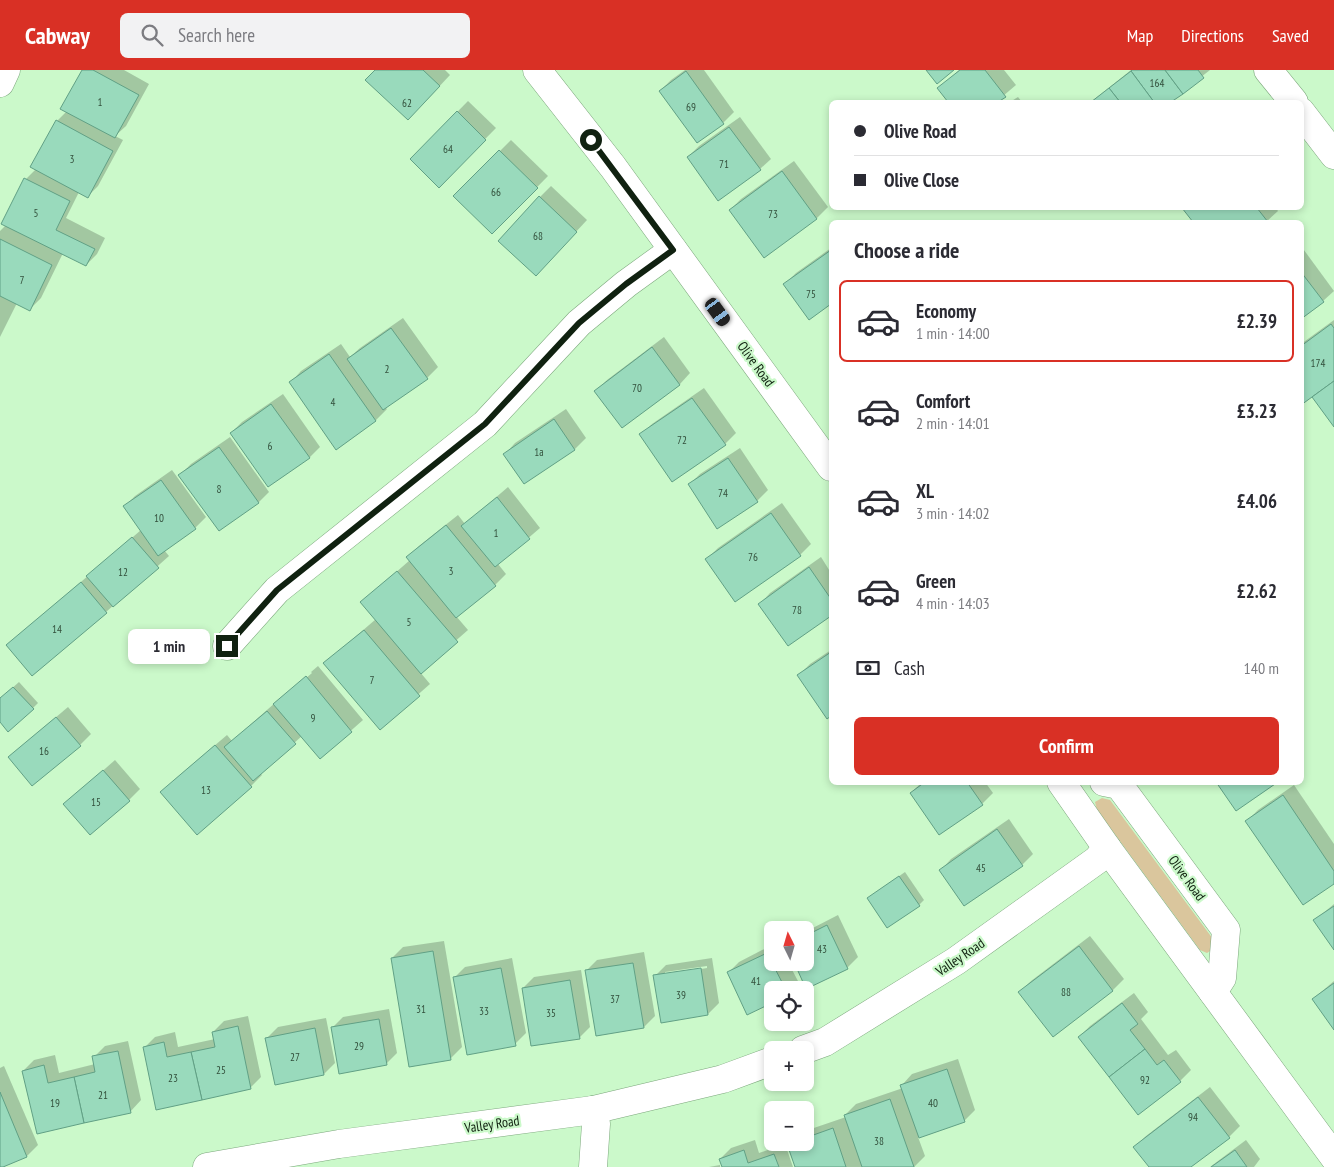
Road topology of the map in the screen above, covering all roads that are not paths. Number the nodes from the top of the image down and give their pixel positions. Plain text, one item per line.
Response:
1 (6, 70) edge
2 (537, 70) edge
3 (1268, 70) edge
4 (0, 83) edge
5 (1289, 100) edge
6 (1304, 119) edge
7 (1334, 155) edge
8 (673, 250) junction
9 (829, 464) edge
10 (227, 646) dead end
11 (1064, 785) edge
12 (1119, 785) edge
13 (1107, 848) junction
14 (1213, 992) junction
15 (814, 1046) edge
16 (764, 1064) edge
17 (593, 1110) junction
18 (1334, 1157) edge
19 (207, 1167) edge
20 (593, 1167) edge

1 - 4 street
2 - 8 street, Olive Road
3 - 5 street
6 - 7 street
8 - 9 street, Olive Road
8 - 10 street
11 - 13 street
12 - 14 street, Olive Road
13 - 14 street
13 - 15 street, Valley Road
14 - 18 street
16 - 17 street, Valley Road
17 - 19 street, Valley Road
17 - 20 street

